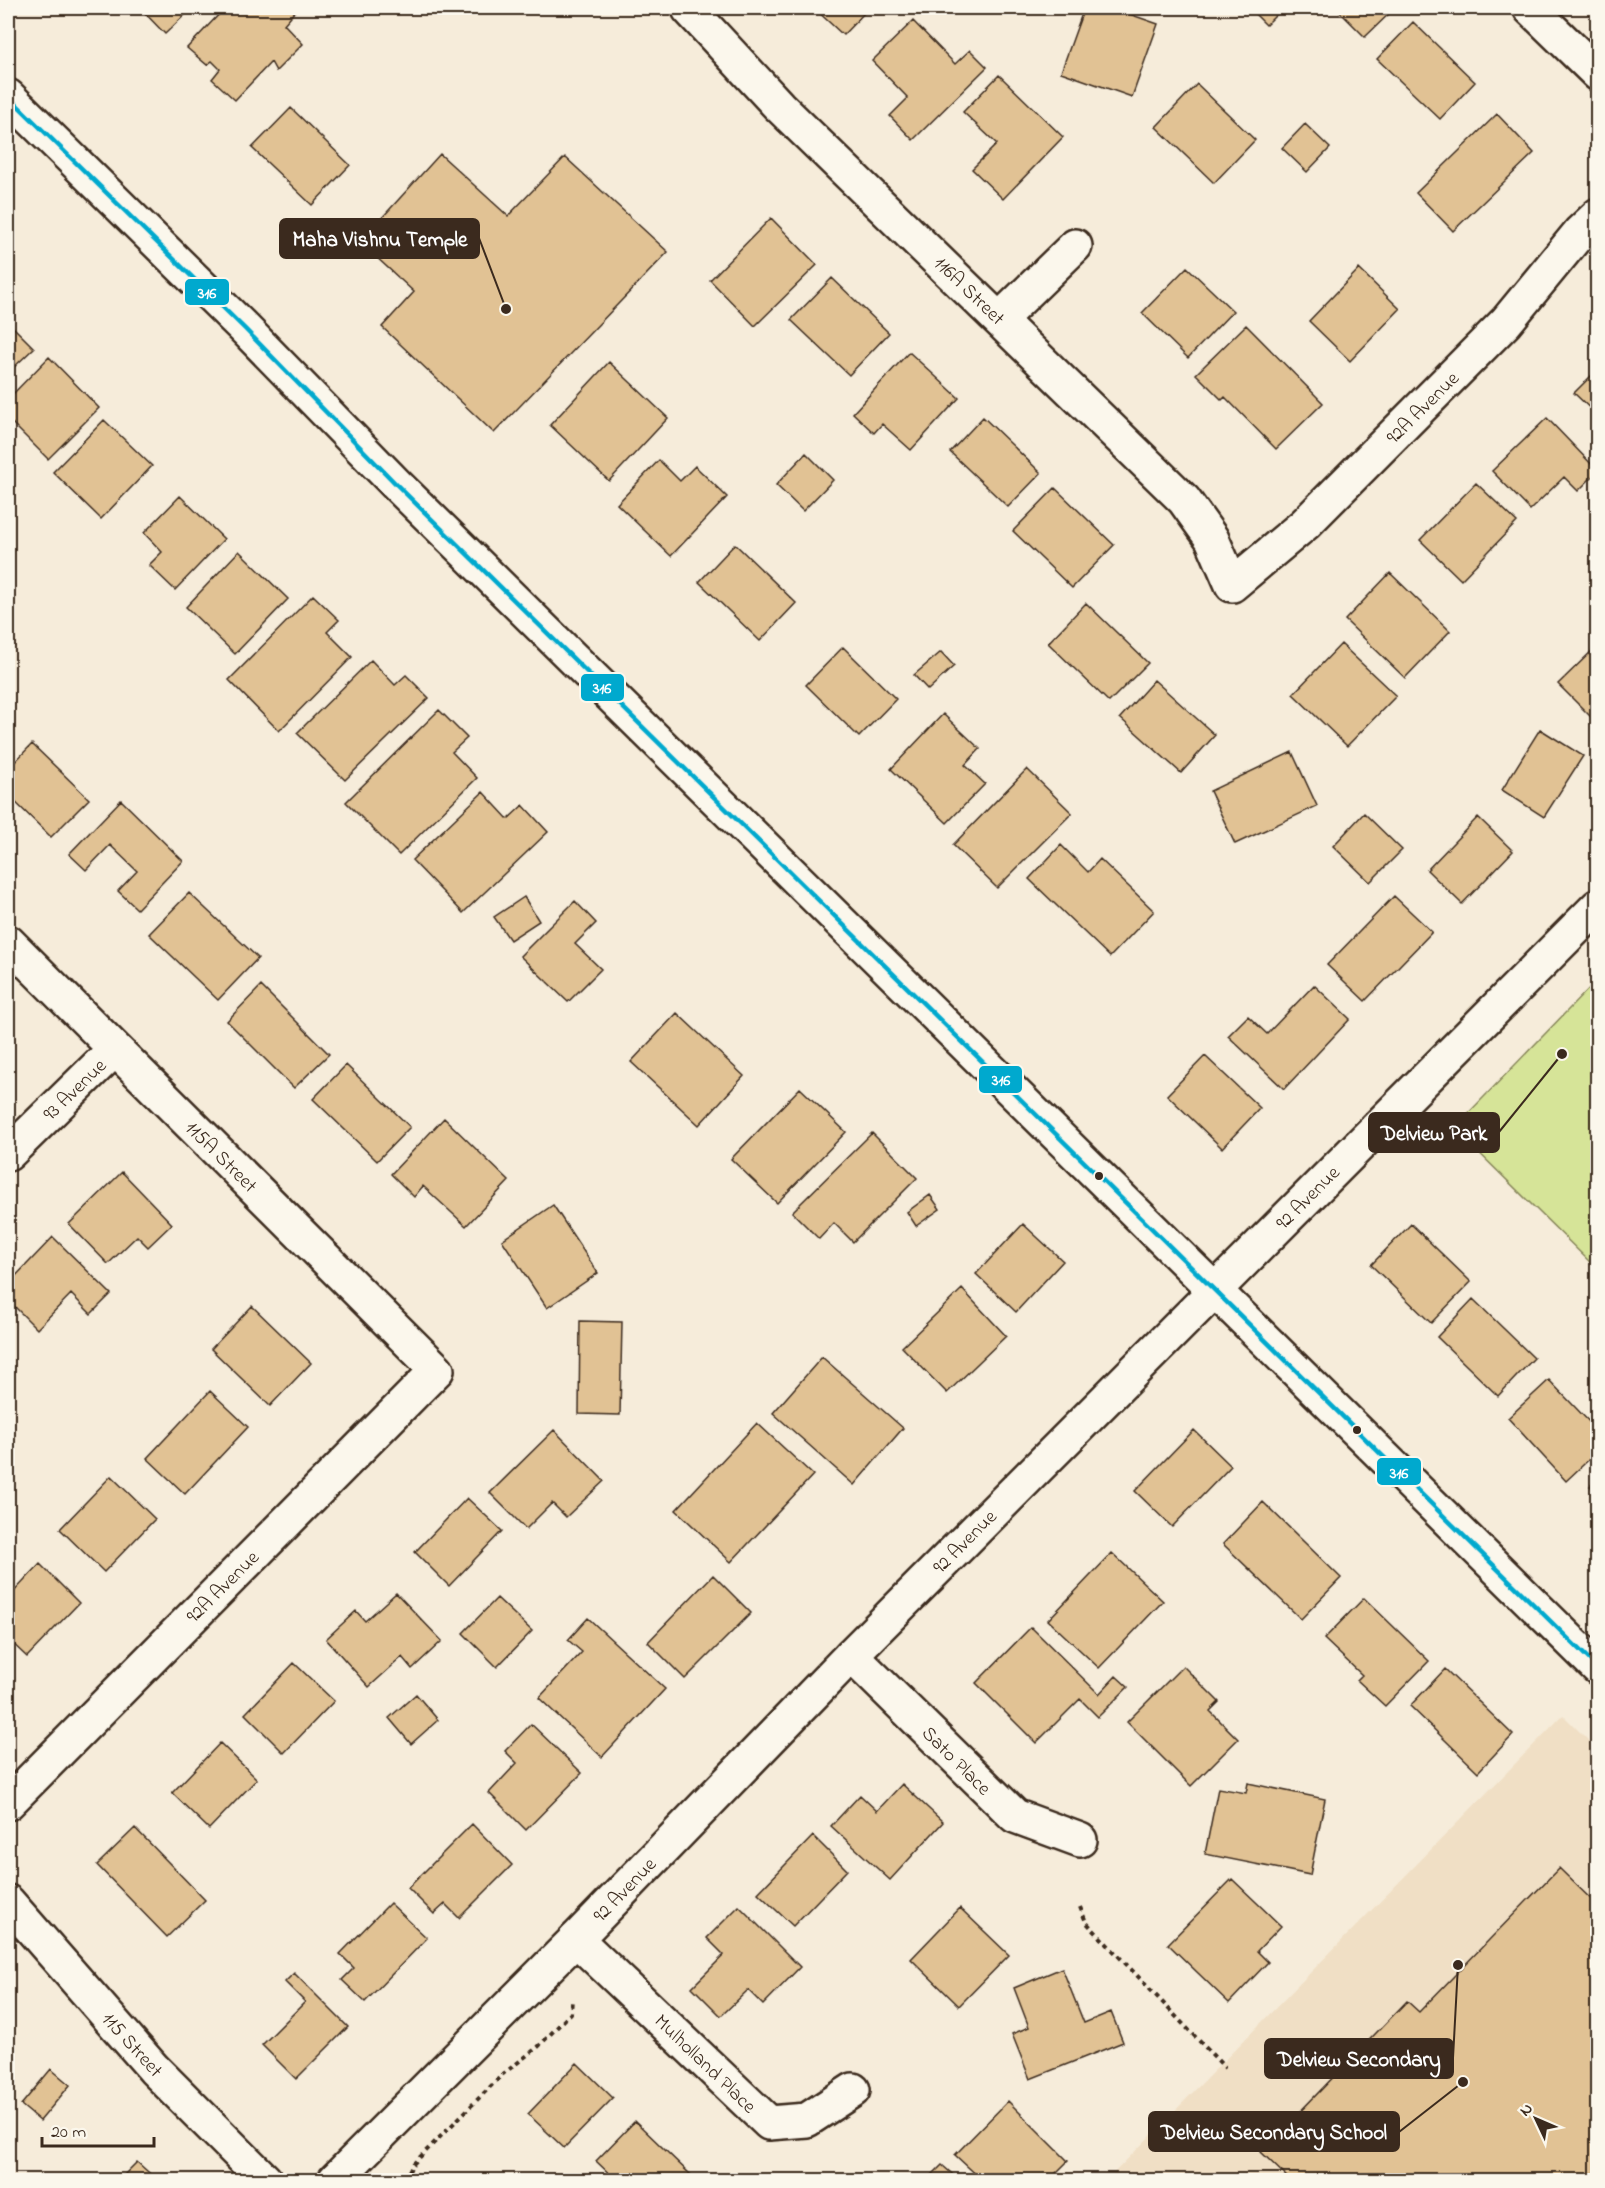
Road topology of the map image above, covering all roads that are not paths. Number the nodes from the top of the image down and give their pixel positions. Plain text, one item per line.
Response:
1 (690, 8) edge
2 (1530, 8) edge
3 (1598, 74) edge
4 (8, 96) edge
5 (1598, 215) edge
6 (1075, 246) dead end
7 (1000, 319) junction
8 (1232, 585) joint
9 (1598, 906) edge
10 (8, 942) edge
11 (115, 1049) junction
12 (8, 1154) edge
13 (1214, 1291) junction
14 (437, 1370) joint
15 (851, 1655) junction
16 (1598, 1668) edge
17 (8, 1803) edge
18 (1080, 1840) dead end
19 (8, 1902) edge
20 (576, 1938) junction
21 (853, 2090) dead end
22 (265, 2181) edge
23 (335, 2181) edge

1 - 7 street, 116A Street
2 - 3 street
4 - 13 street
5 - 8 street, 92A Avenue
6 - 7 street
7 - 8 street, 116A Street
9 - 13 street, 92 Avenue
10 - 11 street, 115A Street
11 - 12 street, 93 Avenue
11 - 14 street, 115A Street
13 - 15 street, 92 Avenue
13 - 16 street
14 - 17 street, 92A Avenue
15 - 18 street, Sato Place
15 - 20 street, 92 Avenue
19 - 22 street, 115 Street
20 - 21 street, Mulholland Place
20 - 23 street, 92 Avenue

